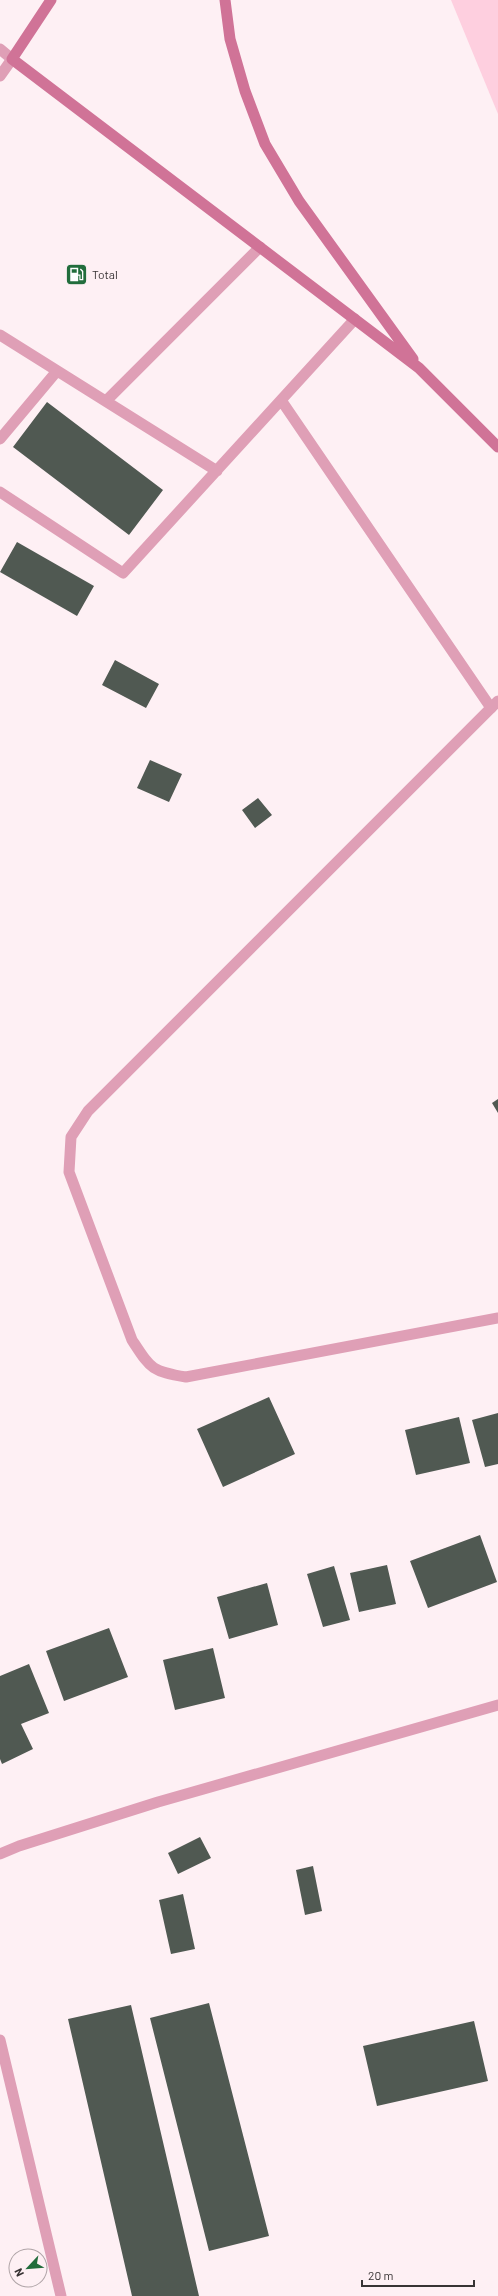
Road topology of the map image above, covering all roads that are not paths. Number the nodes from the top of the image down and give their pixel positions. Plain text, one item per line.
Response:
1 (51, 0) edge
2 (225, 0) edge
3 (0, 49) edge
4 (12, 59) junction
5 (0, 76) edge
6 (260, 247) junction
7 (355, 319) junction
8 (0, 336) edge
9 (419, 368) junction
10 (57, 371) junction
11 (280, 400) junction
12 (106, 401) junction
13 (0, 439) edge
14 (498, 447) edge
15 (217, 471) junction
16 (0, 492) edge
17 (495, 704) edge
18 (498, 1318) edge
19 (498, 1705) edge
20 (0, 1854) edge
21 (0, 2040) edge
22 (61, 2296) edge

1 - 4 main road
2 - 9 main road
3 - 4 street
4 - 5 street
4 - 6 main road
6 - 7 main road
6 - 12 street
7 - 9 main road
7 - 11 street
8 - 10 street
9 - 14 main road
10 - 12 street
10 - 13 street
11 - 15 street
11 - 17 street
12 - 15 street
15 - 16 street
17 - 18 street
19 - 20 street
21 - 22 street

